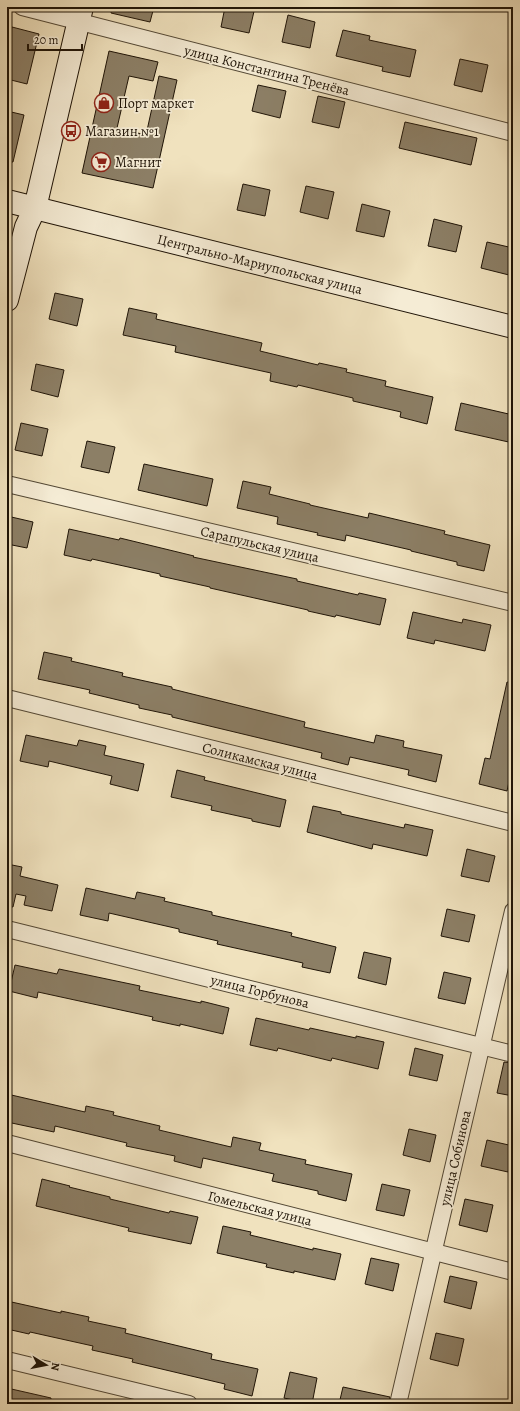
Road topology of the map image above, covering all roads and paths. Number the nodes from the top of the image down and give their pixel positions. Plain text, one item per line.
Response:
1 (22, 7) edge
2 (80, 14) edge
3 (513, 133) edge
4 (7, 201) edge
5 (35, 208) junction
6 (7, 300) edge
7 (513, 327) edge
8 (7, 484) edge
9 (513, 603) edge
10 (7, 698) edge
11 (513, 823) edge
12 (513, 911) edge
13 (7, 929) edge
14 (482, 1046) junction
15 (513, 1054) edge
16 (7, 1143) edge
17 (433, 1252) junction
18 (513, 1272) edge
19 (7, 1360) edge
20 (189, 1404) edge
21 (398, 1404) edge

1 - 2 street, улица Константина Тренёва
2 - 3 street, улица Константина Тренёва
2 - 5 street
4 - 5 street, Центрально-Мариупольская улица
5 - 6 street
5 - 7 street, Центрально-Мариупольская улица
8 - 9 street, Сарапульская улица
10 - 11 street, Соликамская улица
12 - 14 street, улица Собинова
13 - 14 street, улица Горбунова
14 - 15 street, улица Горбунова
14 - 17 street, улица Собинова
16 - 17 street, Гомельская улица
17 - 18 street, Гомельская улица
17 - 21 street, улица Собинова
19 - 20 street

